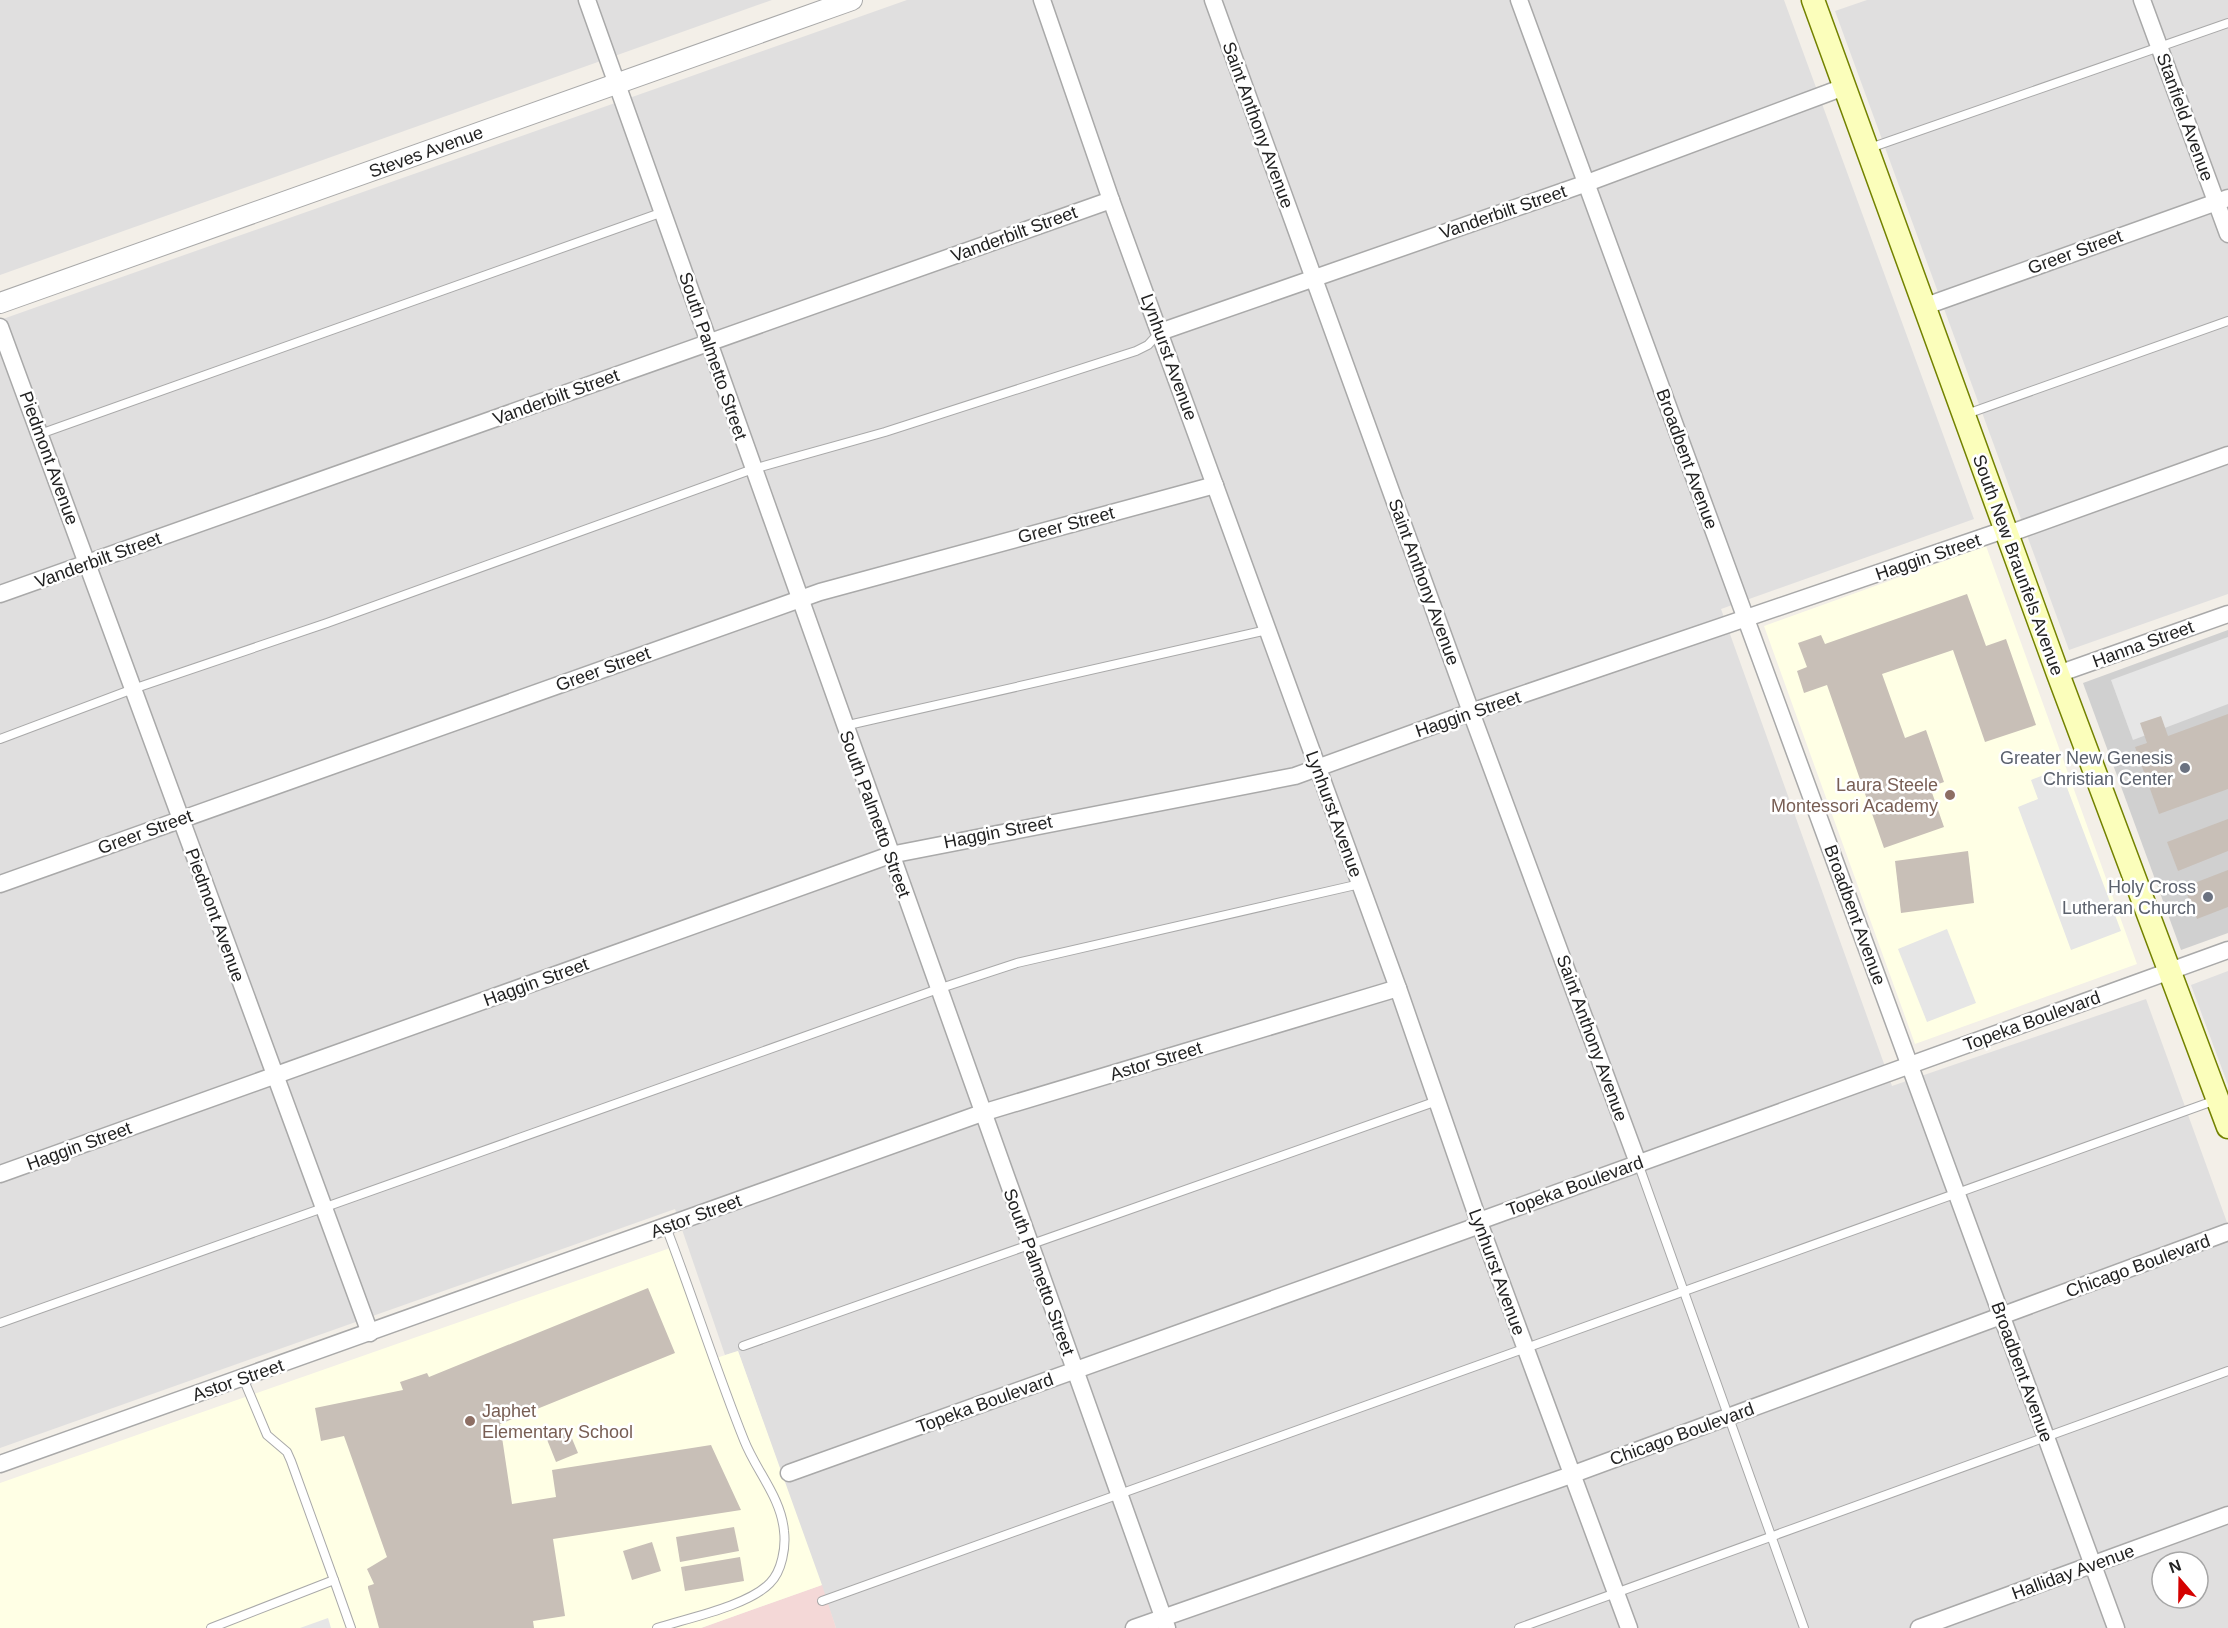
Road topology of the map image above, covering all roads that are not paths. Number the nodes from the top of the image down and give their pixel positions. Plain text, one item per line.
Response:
1 (586, 0) edge
2 (852, 0) edge
3 (1042, 0) edge
4 (1213, 0) edge
5 (1519, 0) edge
6 (2142, 0) edge
7 (1817, 1) edge
8 (2228, 23) edge
9 (2159, 48) junction
10 (617, 84) junction
11 (1844, 87) junction
12 (1866, 149) junction
13 (1587, 183) junction
14 (1111, 200) junction
15 (2222, 200) edge
16 (663, 212) junction
17 (2228, 234) edge
18 (1314, 278) junction
19 (0, 303) edge
20 (1923, 306) junction
21 (2228, 321) edge
22 (0, 327) edge
23 (1160, 332) junction
24 (709, 343) junction
25 (1964, 415) junction
26 (40, 434) junction
27 (2228, 455) edge
28 (753, 469) junction
29 (1215, 485) junction
30 (2008, 532) junction
31 (88, 563) junction
32 (0, 594) edge
33 (799, 599) junction
34 (2228, 614) edge
35 (1745, 621) junction
36 (1267, 630) junction
37 (2058, 674) junction
38 (133, 689) junction
39 (1471, 712) junction
40 (844, 726) junction
41 (0, 739) edge
42 (1317, 768) junction
43 (181, 820) junction
44 (890, 855) junction
45 (0, 884) edge
46 (1360, 884) junction
47 (2228, 950) edge
48 (2170, 971) junction
49 (1398, 988) junction
50 (938, 989) junction
51 (1910, 1065) junction
52 (274, 1076) junction
53 (2223, 1098) edge
54 (1437, 1101) junction
55 (982, 1113) junction
56 (2228, 1127) edge
57 (1638, 1163) junction
58 (0, 1174) edge
59 (1957, 1193) junction
60 (323, 1208) junction
61 (1480, 1225) junction
62 (666, 1227) junction
63 (2228, 1232) edge
64 (1029, 1245) junction
65 (1683, 1291) junction
66 (2002, 1316) junction
67 (0, 1323) edge
68 (370, 1333) junction
69 (743, 1346) dead end
70 (1525, 1348) junction
71 (1074, 1371) junction
72 (2228, 1371) edge
73 (243, 1378) junction
74 (1728, 1417) junction
75 (2046, 1437) junction
76 (0, 1464) edge
77 (789, 1473) dead end
78 (1571, 1475) junction
79 (1118, 1493) junction
80 (2228, 1515) edge
81 (1771, 1537) junction
82 (2093, 1564) junction
83 (334, 1580) junction
84 (1616, 1593) junction
85 (822, 1601) dead end
86 (1165, 1623) edge
87 (211, 1628) edge
88 (351, 1628) edge
89 (657, 1628) edge
90 (1134, 1628) edge
91 (1519, 1628) edge
92 (1629, 1628) edge
93 (1804, 1628) edge
94 (1919, 1628) edge
95 (2116, 1628) edge

1 - 10 street, South Palmetto Street
2 - 10 street, Steves Avenue
3 - 14 street, Lynhurst Avenue
4 - 18 street, Saint Anthony Avenue
5 - 13 street, Broadbent Avenue
6 - 9 street, Stanfield Avenue
7 - 11 main road, South New Braunfels Avenue
8 - 9 lane
9 - 12 lane
9 - 15 street, Stanfield Avenue
10 - 16 street, South Palmetto Street
10 - 19 street, Steves Avenue
11 - 12 main road, South New Braunfels Avenue
11 - 13 street, Vanderbilt Street
12 - 20 main road, South New Braunfels Avenue
13 - 18 street, Vanderbilt Street
13 - 35 street, Broadbent Avenue
14 - 23 street, Lynhurst Avenue
14 - 24 street, Vanderbilt Street
15 - 17 street, Stanfield Avenue
15 - 20 street, Greer Street
16 - 24 street, South Palmetto Street
16 - 26 lane
18 - 23 street, Vanderbilt Street
18 - 39 street, Saint Anthony Avenue
20 - 25 main road, South New Braunfels Avenue
21 - 25 lane
22 - 26 street, Piedmont Avenue
23 - 28 lane
23 - 29 street, Lynhurst Avenue
24 - 28 street, South Palmetto Street
24 - 31 street, Vanderbilt Street
25 - 30 main road, South New Braunfels Avenue
26 - 31 street, Piedmont Avenue
27 - 30 street, Haggin Street
28 - 33 street, South Palmetto Street
28 - 38 lane
29 - 33 street, Greer Street
29 - 36 street, Lynhurst Avenue
30 - 35 street, Haggin Street
30 - 37 main road, South New Braunfels Avenue
31 - 32 street, Vanderbilt Street
31 - 38 street, Piedmont Avenue
33 - 40 street, South Palmetto Street
33 - 43 street, Greer Street
34 - 37 street, Hanna Street
35 - 39 street, Haggin Street
35 - 51 street, Broadbent Avenue
36 - 40 lane
36 - 42 street, Lynhurst Avenue
37 - 48 main road, South New Braunfels Avenue
38 - 41 lane
38 - 43 street, Piedmont Avenue
39 - 42 street, Haggin Street
39 - 57 street, Saint Anthony Avenue
40 - 44 street, South Palmetto Street
42 - 44 street, Haggin Street
42 - 46 street, Lynhurst Avenue
43 - 45 street, Greer Street
43 - 52 street, Piedmont Avenue
44 - 50 street, South Palmetto Street
44 - 52 street, Haggin Street
46 - 49 street, Lynhurst Avenue
46 - 50 lane
47 - 48 street, Topeka Boulevard
48 - 51 street, Topeka Boulevard
48 - 53 main road, South New Braunfels Avenue
49 - 54 street, Lynhurst Avenue
49 - 55 street, Astor Street
50 - 55 street, South Palmetto Street
50 - 60 lane
51 - 57 street, Topeka Boulevard
51 - 59 street, Broadbent Avenue
52 - 58 street, Haggin Street
52 - 60 street, Piedmont Avenue
53 - 56 main road, South New Braunfels Avenue
53 - 59 lane
54 - 61 street, Lynhurst Avenue
54 - 64 lane
55 - 62 street, Astor Street
55 - 64 street, South Palmetto Street
57 - 61 street, Topeka Boulevard
57 - 65 lane
59 - 65 lane
59 - 66 street, Broadbent Avenue
60 - 67 lane
60 - 68 street, Piedmont Avenue
61 - 70 street, Lynhurst Avenue
61 - 71 street, Topeka Boulevard
62 - 68 street, Astor Street
62 - 89 lane
63 - 66 street, Chicago Boulevard
64 - 69 lane
64 - 71 street, South Palmetto Street
65 - 70 lane
65 - 74 lane
66 - 74 street, Chicago Boulevard
66 - 75 street, Broadbent Avenue
68 - 73 street, Astor Street
70 - 78 street, Lynhurst Avenue
70 - 79 lane
71 - 77 street, Topeka Boulevard
71 - 79 street, South Palmetto Street
72 - 75 lane
73 - 76 street, Astor Street
73 - 83 lane
74 - 78 street, Chicago Boulevard
74 - 81 lane
75 - 81 lane
75 - 82 street, Broadbent Avenue
78 - 84 street, Lynhurst Avenue
78 - 86 street, Chicago Boulevard
79 - 85 lane
79 - 86 street, South Palmetto Street
80 - 82 street, Halliday Avenue
81 - 84 lane
81 - 93 lane
82 - 94 street, Halliday Avenue
82 - 95 street, Broadbent Avenue
83 - 87 lane
83 - 88 lane
84 - 91 lane
84 - 92 street, Lynhurst Avenue
86 - 90 street, Chicago Boulevard

